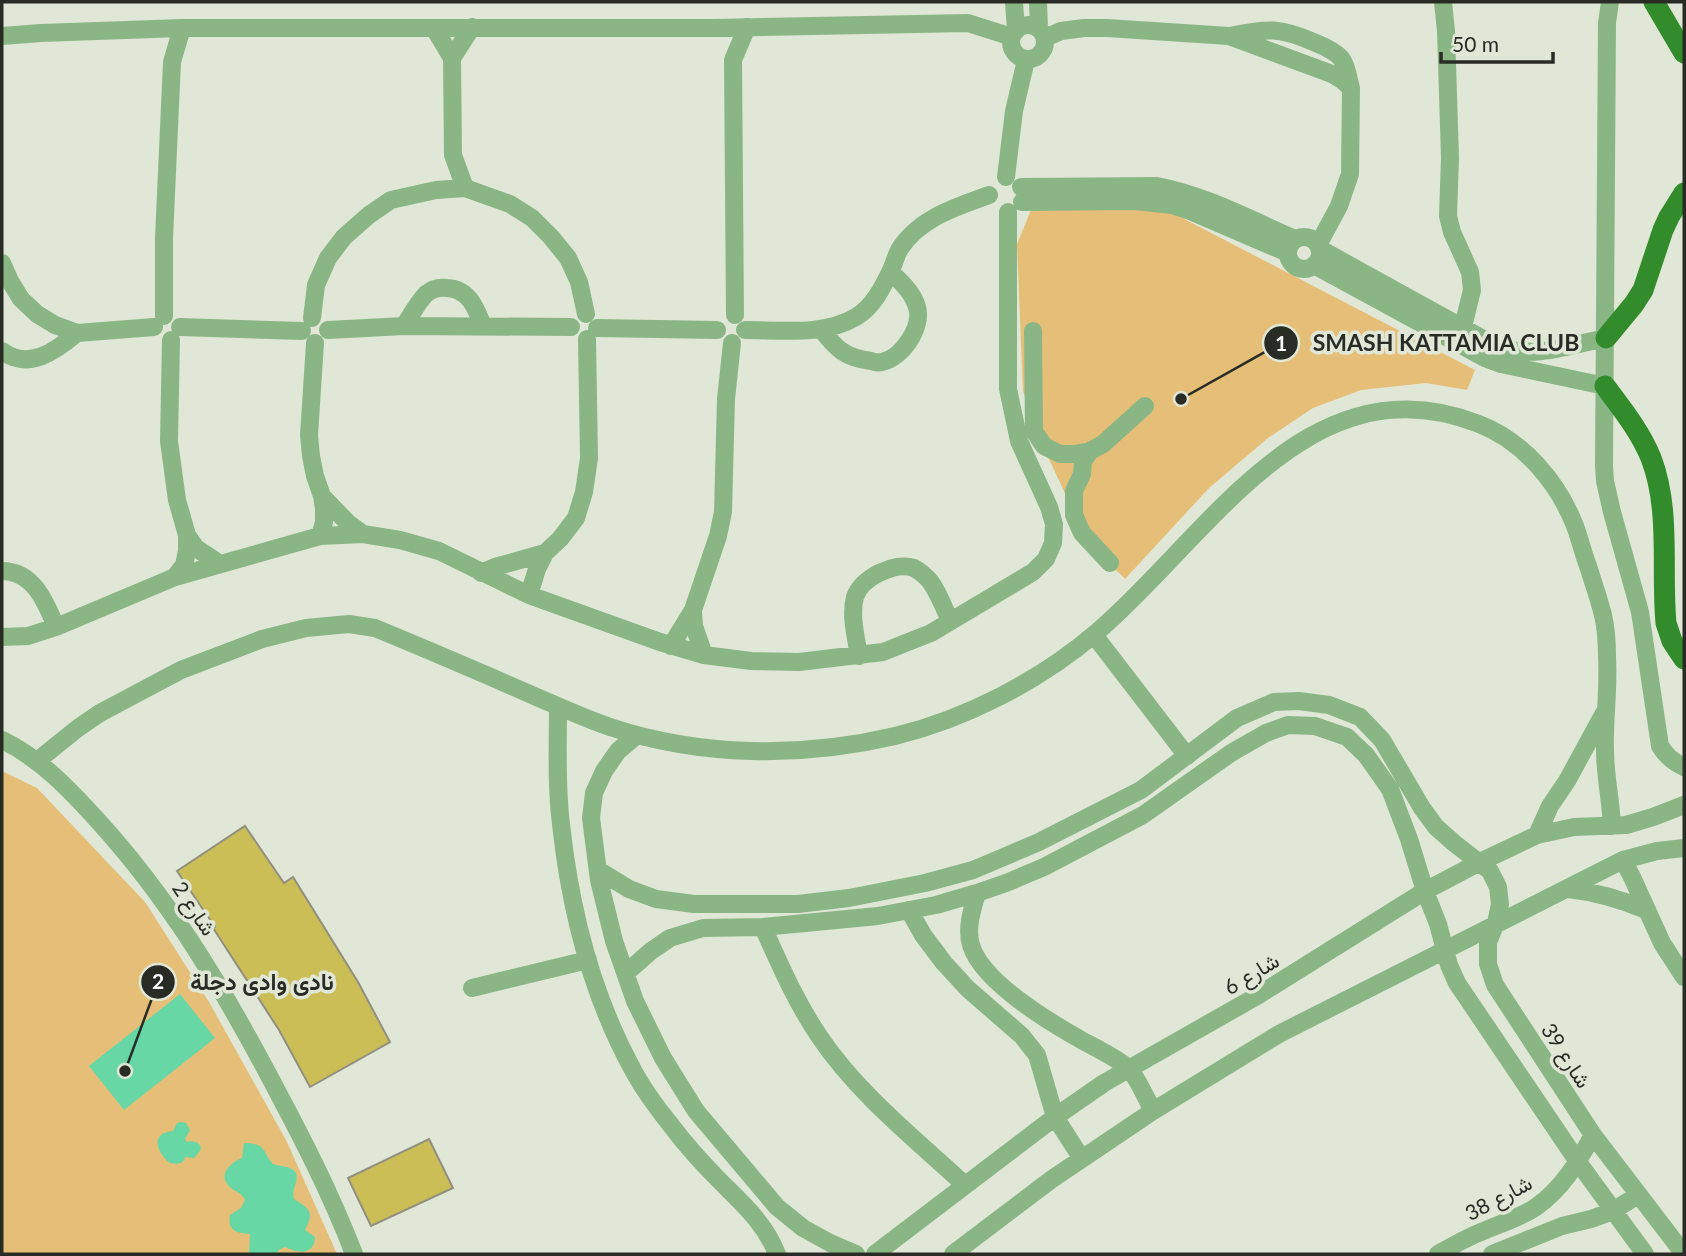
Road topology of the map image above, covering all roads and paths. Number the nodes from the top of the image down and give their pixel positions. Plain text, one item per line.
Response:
1 (1014, 2) edge
2 (1038, 2) edge
3 (1443, 2) edge
4 (1610, 2) edge
5 (1654, 2) edge
6 (472, 27) junction
7 (747, 27) junction
8 (182, 28) junction
9 (434, 28) junction
10 (714, 28) junction
11 (156, 29) junction
12 (1042, 33) junction
13 (1014, 34) junction
14 (2, 36) edge
15 (1229, 36) junction
16 (1684, 53) edge
17 (452, 58) junction
18 (733, 60) junction
19 (1026, 60) junction
20 (172, 62) junction
21 (1351, 88) junction
22 (453, 155) junction
23 (465, 188) junction
24 (436, 190) junction
25 (1684, 193) edge
26 (989, 195) junction
27 (1014, 195) junction
28 (1292, 246) junction
29 (1318, 253) junction
30 (2, 267) edge
31 (890, 272) junction
32 (159, 321) junction
33 (740, 323) junction
34 (483, 326) junction
35 (404, 327) junction
36 (590, 327) junction
37 (1463, 327) junction
38 (717, 330) junction
39 (821, 330) junction
40 (314, 331) junction
41 (1033, 331) dead end
42 (77, 333) junction
43 (175, 334) junction
44 (1606, 338) junction
45 (732, 343) junction
46 (2, 351) edge
47 (1605, 386) junction
48 (1145, 406) dead end
49 (1032, 413) junction
50 (1013, 418) junction
51 (1090, 451) junction
52 (322, 496) junction
53 (362, 534) junction
54 (187, 536) junction
55 (320, 536) junction
56 (545, 553) junction
57 (1110, 563) dead end
58 (220, 565) junction
59 (2, 571) edge
60 (481, 573) junction
61 (176, 577) junction
62 (529, 595) junction
63 (693, 610) junction
64 (950, 620) junction
65 (56, 627) junction
66 (1094, 635) junction
67 (2, 637) edge
68 (671, 646) junction
69 (704, 655) junction
70 (859, 656) junction
71 (1684, 659) edge
72 (558, 707) junction
73 (1605, 710) junction
74 (637, 735) junction
75 (2, 740) edge
76 (1187, 756) junction
77 (37, 761) junction
78 (1684, 767) edge
79 (1684, 805) edge
80 (1612, 826) junction
81 (1537, 835) junction
82 (1684, 848) edge
83 (1623, 860) junction
84 (1480, 862) junction
85 (598, 870) junction
86 (1568, 888) junction
87 (1425, 891) junction
88 (977, 893) junction
89 (909, 910) junction
90 (1646, 910) junction
91 (1496, 923) junction
92 (763, 928) junction
93 (1445, 951) junction
94 (588, 960) junction
95 (626, 974) junction
96 (1684, 977) edge
97 (472, 988) dead end
98 (1129, 1069) junction
99 (1153, 1111) junction
100 (1055, 1117) junction
101 (1593, 1135) junction
102 (1083, 1159) junction
103 (1578, 1162) junction
104 (965, 1185) junction
105 (1638, 1195) junction
106 (1613, 1212) junction
107 (354, 1254) edge
108 (777, 1254) edge
109 (856, 1254) edge
110 (874, 1254) edge
111 (953, 1254) edge
112 (1438, 1254) edge
113 (1492, 1254) edge
114 (1645, 1254) edge
115 (1684, 1254) edge

1 - 13 street
2 - 12 street
3 - 37 street
4 - 44 street
5 - 16 main road
6 - 9 street
6 - 10 street
6 - 17 street
7 - 10 street
7 - 13 street
7 - 18 street
8 - 9 street
8 - 11 street
8 - 20 street
9 - 17 street
10 - 18 street
11 - 14 street
11 - 20 street
12 - 13 street
12 - 15 street
12 - 19 street
13 - 19 street
15 - 21 street
15 - 21 street
17 - 22 street
18 - 33 street
19 - 27 street
20 - 32 street
21 - 29 street
22 - 23 street
22 - 24 street
23 - 24 street
23 - 36 street
24 - 40 street
25 - 44 main road
26 - 27 street
26 - 27 street
26 - 31 street
27 - 28 street
27 - 50 street
28 - 29 street
28 - 29 street
29 - 37 street
29 - 47 street
30 - 42 street
31 - 39 street
31 - 39 street
32 - 42 street
32 - 43 street
33 - 38 street
33 - 39 street
33 - 45 street
34 - 35 street
34 - 35 street
34 - 36 street
35 - 40 street
36 - 38 street
36 - 56 street
37 - 44 street
38 - 45 street
40 - 43 street
40 - 52 street
41 - 49 street
42 - 46 street
43 - 54 street
44 - 47 street
45 - 63 street
47 - 71 main road
47 - 78 street
48 - 51 street
49 - 50 street
49 - 51 street
50 - 64 street
51 - 57 street
52 - 53 street
52 - 55 street
53 - 55 street
53 - 60 street
54 - 58 street
54 - 61 street
55 - 58 street
56 - 60 street
56 - 62 street
58 - 61 street
59 - 65 street
60 - 62 street
61 - 65 street
62 - 68 street
63 - 68 street
63 - 69 street
64 - 70 street
64 - 70 street
65 - 67 street
66 - 73 street
66 - 74 street
66 - 76 street
68 - 69 street
69 - 70 street
72 - 74 street
72 - 77 street
72 - 94 street
73 - 80 street
73 - 81 street
74 - 85 street
75 - 77 street, شارع 2
76 - 84 street
76 - 85 street
77 - 107 street, شارع 2
79 - 80 street, شارع 6
80 - 81 street, شارع 6
81 - 84 street, شارع 6
82 - 83 street
83 - 86 street
83 - 90 street
84 - 87 street, شارع 6
84 - 91 street, شارع 39
85 - 95 street
86 - 90 street
86 - 91 street
87 - 88 street
87 - 93 street
87 - 98 street, شارع 6
88 - 89 street
88 - 98 street
89 - 92 street
89 - 100 street
90 - 96 street
91 - 93 street
91 - 101 street, شارع 39
92 - 95 street
92 - 104 street
93 - 99 street
93 - 103 street
94 - 97 street
94 - 108 street
95 - 109 street
98 - 99 street
98 - 100 street, شارع 6
99 - 102 street
100 - 102 street
100 - 104 street, شارع 6
101 - 103 street, شارع 38
101 - 105 street, شارع 39
102 - 111 street
103 - 106 street
103 - 112 street, شارع 38
104 - 110 street, شارع 6
105 - 106 street
105 - 115 street, شارع 39
106 - 113 street
106 - 114 street

